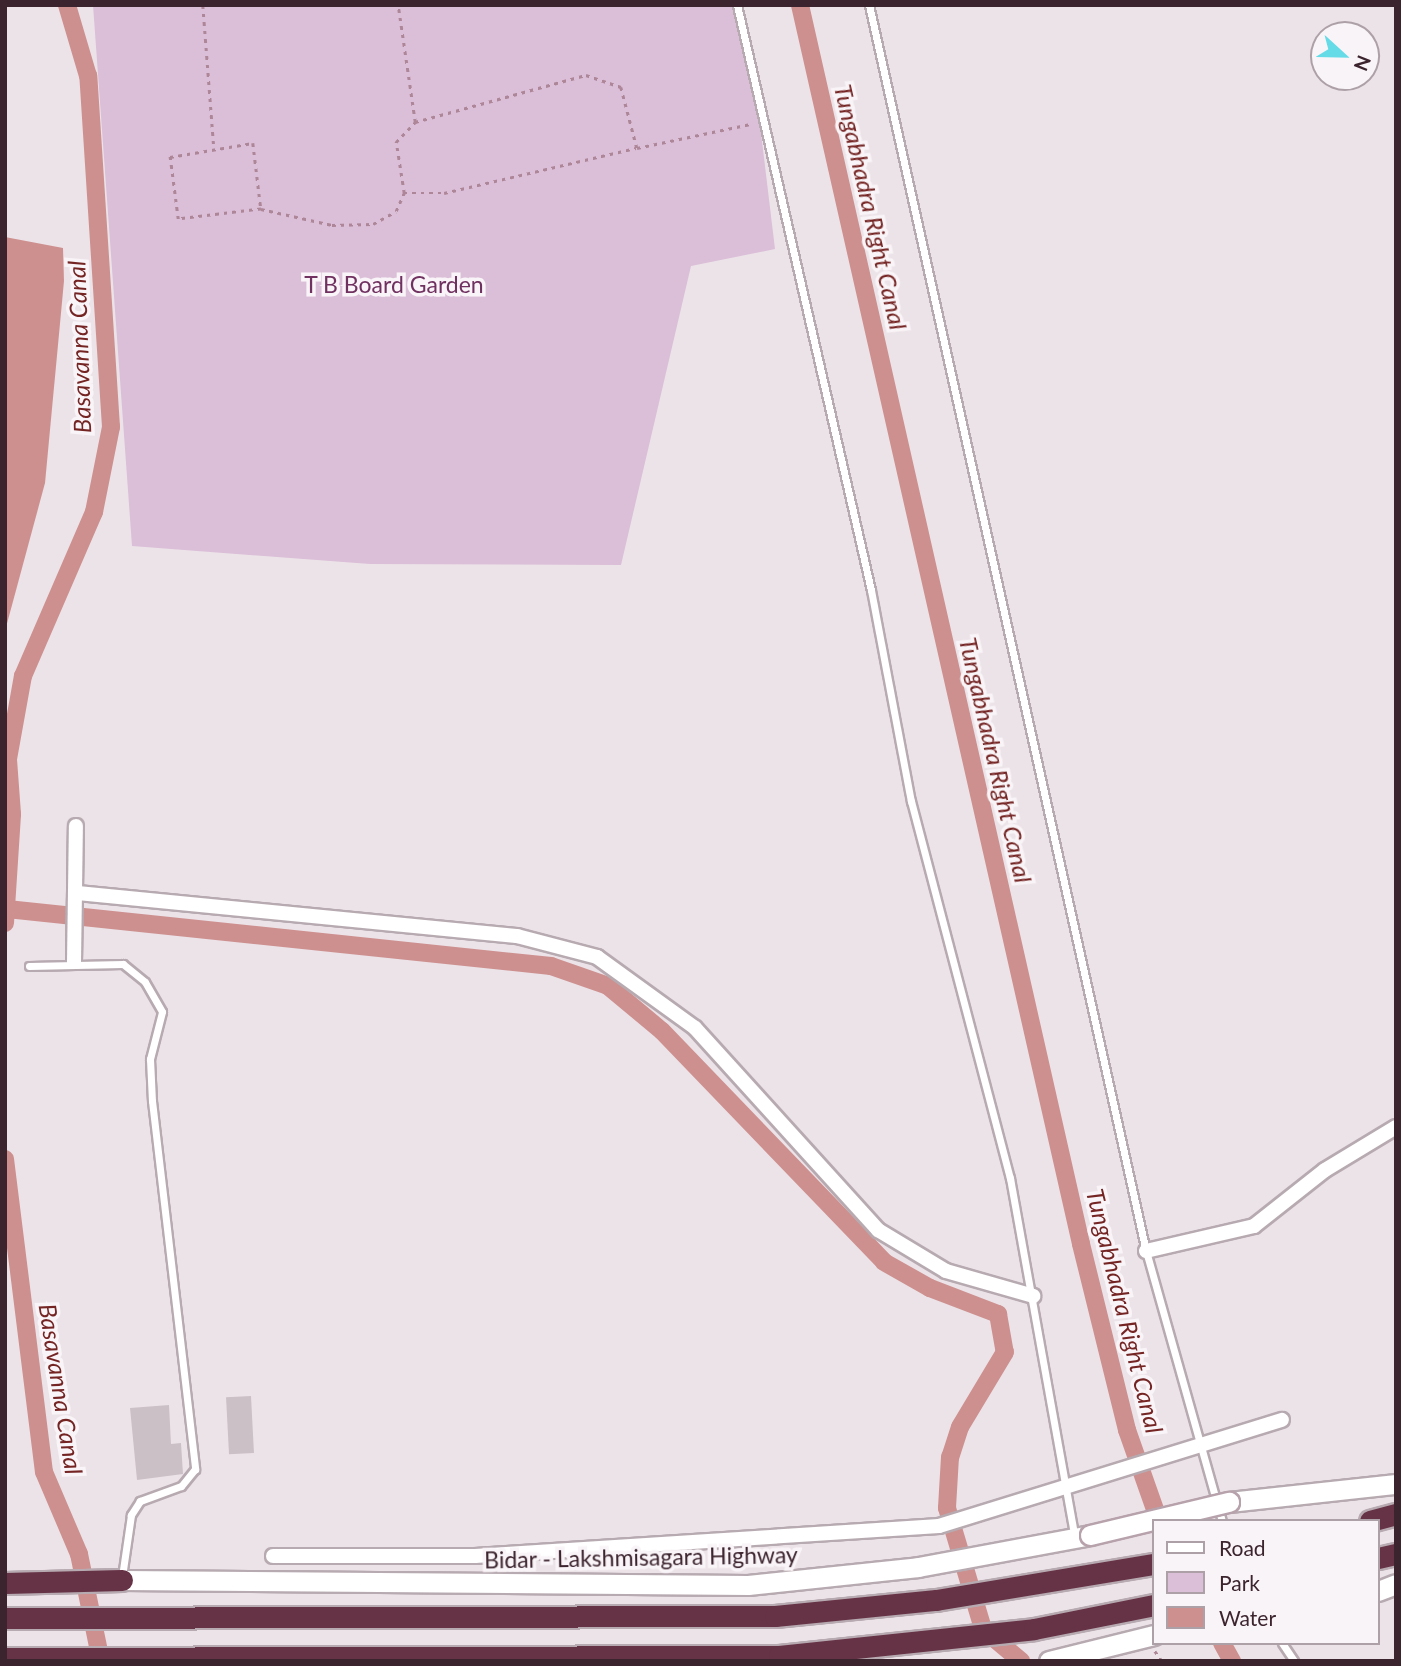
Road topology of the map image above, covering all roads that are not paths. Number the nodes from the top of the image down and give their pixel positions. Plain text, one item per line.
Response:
1 (737, 5) edge
2 (869, 5) edge
3 (76, 826) dead end
4 (77, 893) junction
5 (74, 962) junction
6 (29, 966) dead end
7 (1396, 1128) edge
8 (1146, 1251) junction
9 (1033, 1296) junction
10 (1282, 1420) dead end
11 (1198, 1443) junction
12 (1396, 1484) edge
13 (1063, 1487) junction
14 (1226, 1511) edge
15 (1396, 1514) edge
16 (1178, 1519) edge
17 (1377, 1519) edge
18 (1152, 1523) edge
19 (1082, 1535) junction
20 (273, 1556) dead end
21 (1152, 1564) edge
22 (122, 1580) junction
23 (5, 1583) edge
24 (1144, 1608) edge
25 (5, 1618) edge
26 (1152, 1636) edge
27 (1283, 1645) edge
28 (5, 1658) edge
29 (1055, 1660) edge
30 (1294, 1661) edge

1 - 9 lane
2 - 8 lane
3 - 4 street
4 - 5 street
4 - 9 street
5 - 6 lane
5 - 22 lane
7 - 8 street
8 - 11 lane
9 - 13 lane
10 - 11 street
11 - 13 street
11 - 14 lane
12 - 14 street, Bidar - Lakshmisagara Highway
13 - 19 lane
13 - 20 street
14 - 16 street, Bidar - Lakshmisagara Highway, bridge
15 - 17 highway
18 - 19 street, Bidar - Lakshmisagara Highway, bridge
19 - 22 street, Bidar - Lakshmisagara Highway
21 - 25 highway
22 - 23 highway, Bidar - Lakshmisagara Highway
24 - 28 highway
26 - 29 street
27 - 30 lane

